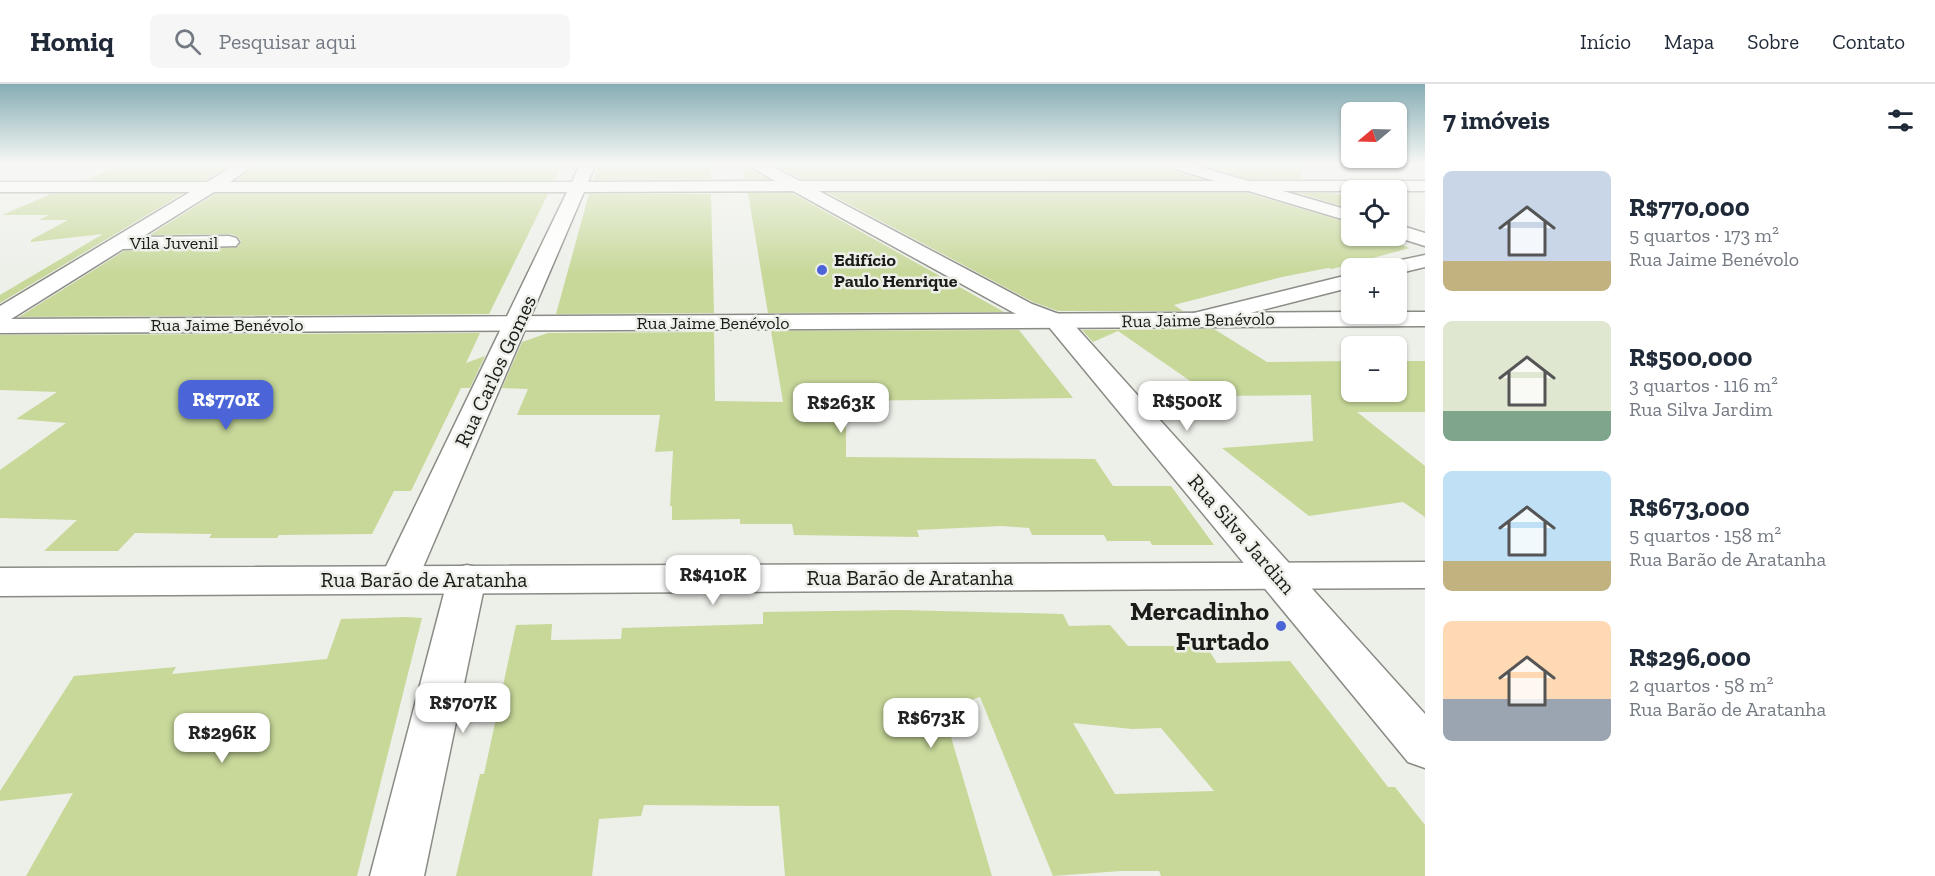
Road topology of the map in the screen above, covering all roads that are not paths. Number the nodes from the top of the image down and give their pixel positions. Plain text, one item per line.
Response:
1 (189, 200) edge
2 (572, 200) edge
3 (821, 200) edge
4 (1294, 200) edge
5 (1341, 214) edge
6 (1407, 234) edge
7 (1425, 240) edge
8 (229, 242) dead end
9 (120, 243) junction
10 (1425, 261) edge
11 (1407, 265) edge
12 (1341, 283) edge
13 (0, 316) edge
14 (1199, 319) junction
15 (1425, 319) edge
16 (1058, 322) junction
17 (517, 324) junction
18 (0, 326) edge
19 (1425, 575) edge
20 (1279, 576) junction
21 (467, 578) junction
22 (399, 579) junction
23 (0, 582) edge
24 (1425, 747) edge
25 (397, 876) edge

1 - 9 street
2 - 17 street, Rua Carlos Gomes
3 - 16 street
4 - 5 street
6 - 7 street
8 - 9 street, Vila Juvenil
9 - 13 street
10 - 11 street
12 - 14 street
14 - 15 street, Rua Jaime Benévolo
14 - 16 street, Rua Jaime Benévolo
16 - 17 street, Rua Jaime Benévolo
16 - 20 street, Rua Silva Jardim
17 - 18 street, Rua Jaime Benévolo
17 - 22 street, Rua Carlos Gomes
19 - 20 street, Rua Barão de Aratanha
20 - 21 street, Rua Barão de Aratanha
20 - 24 street, Rua Silva Jardim
21 - 22 street, Rua Barão de Aratanha
21 - 25 street
22 - 23 street, Rua Barão de Aratanha

